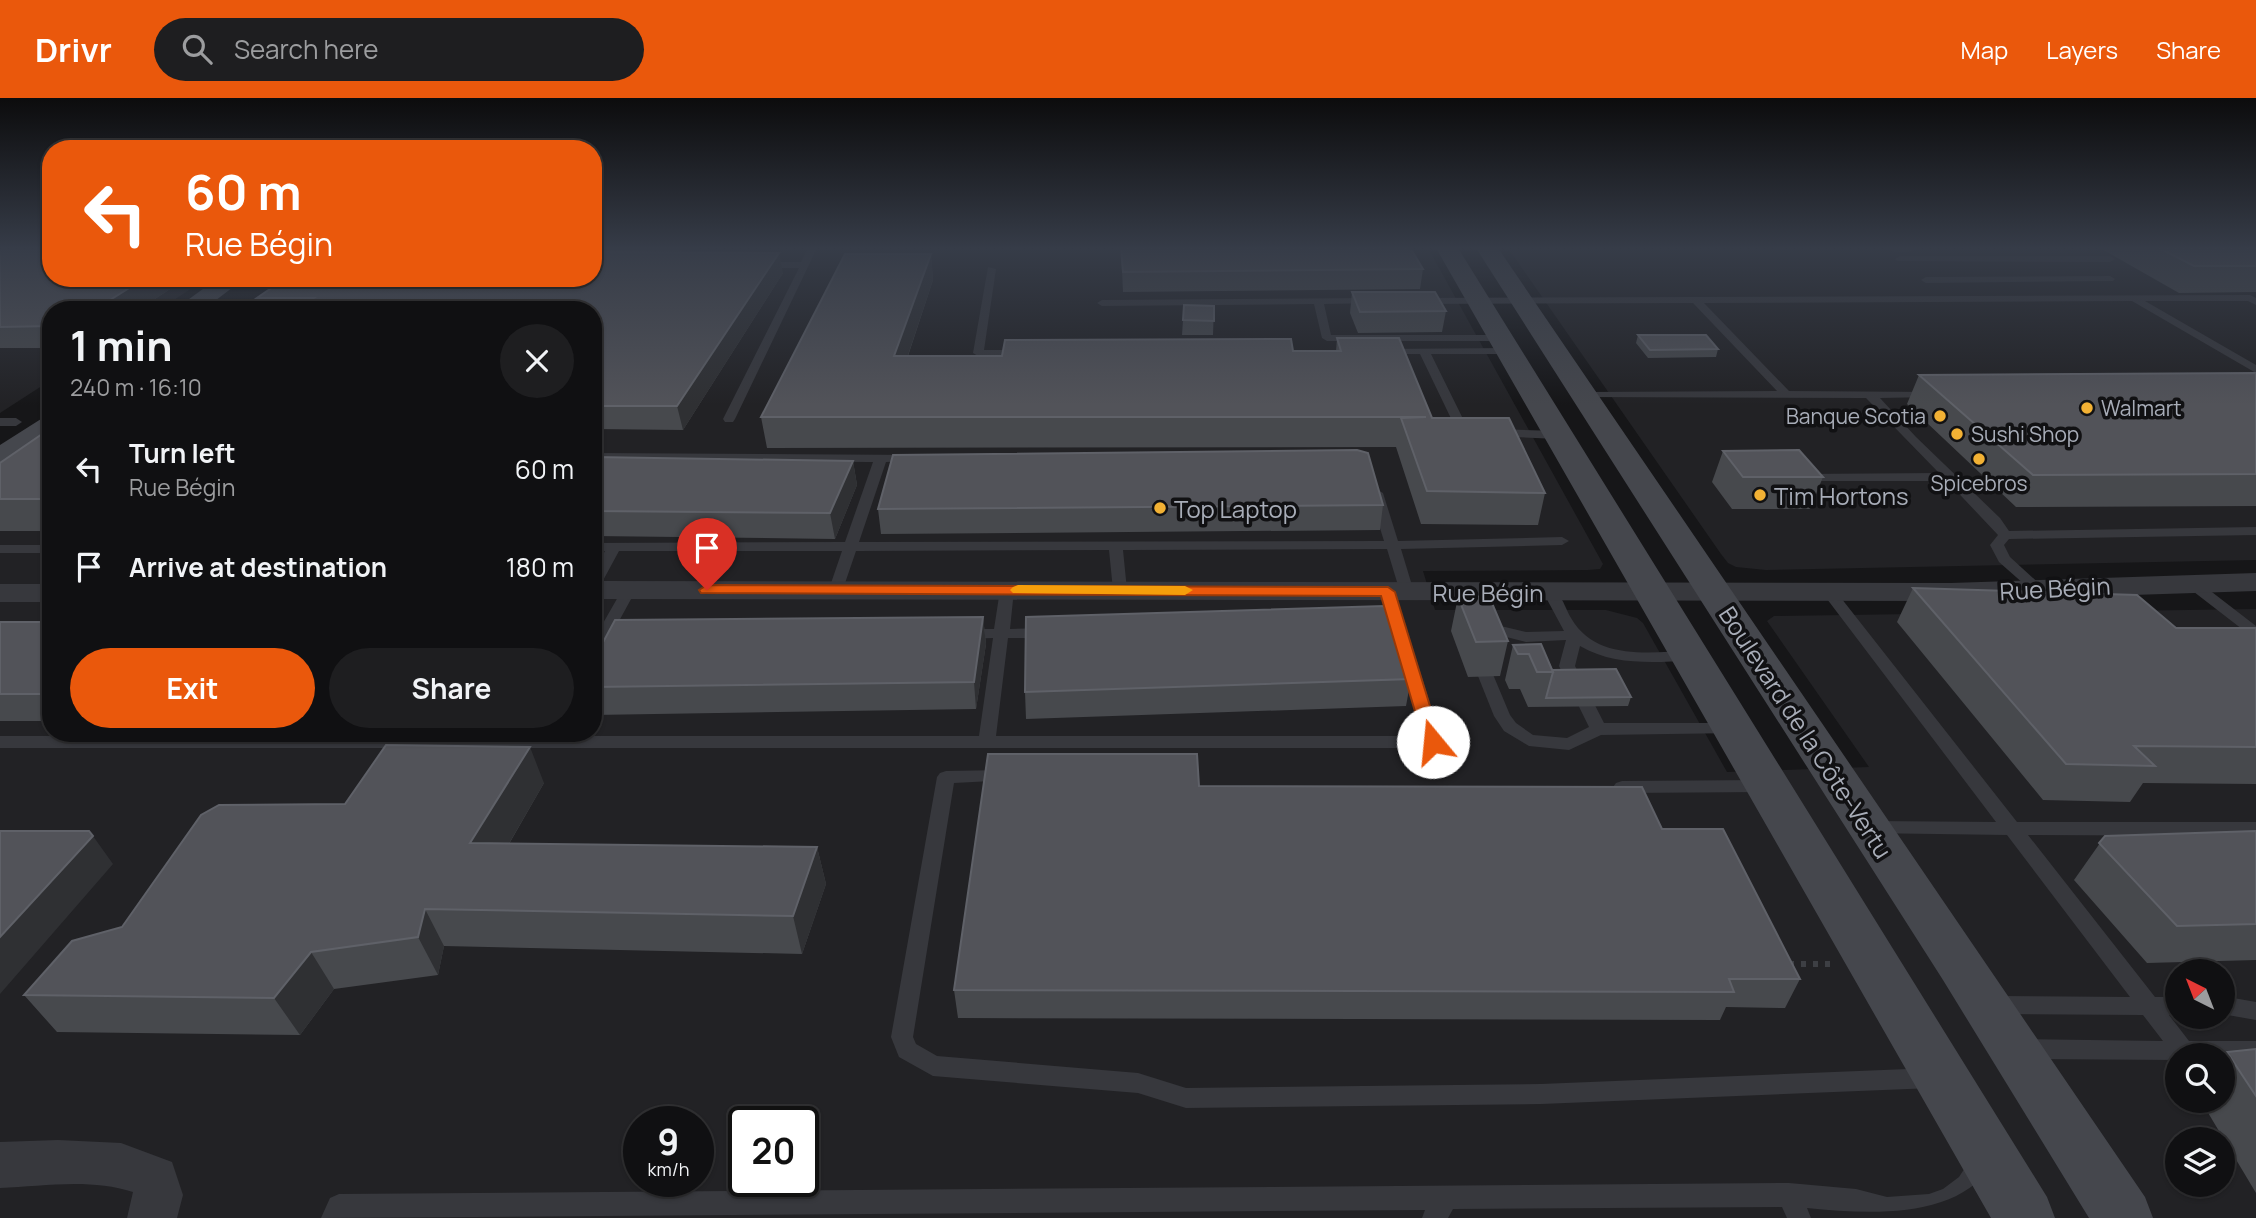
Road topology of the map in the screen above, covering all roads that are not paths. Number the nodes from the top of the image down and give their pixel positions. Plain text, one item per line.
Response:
1 (788, 300) edge
2 (986, 300) edge
3 (1510, 300) edge
4 (1521, 300) edge
5 (1696, 300) edge
6 (2136, 300) edge
7 (1318, 301) junction
8 (1387, 301) edge
9 (1414, 301) edge
10 (1479, 301) junction
11 (1102, 303) dead end
12 (1504, 345) junction
13 (1368, 351) edge
14 (1424, 351) junction
15 (1033, 352) edge
16 (2256, 370) edge
17 (1786, 394) junction
18 (1869, 394) junction
19 (1941, 394) edge
20 (1585, 395) junction
21 (42, 408) edge
22 (729, 419) dead end
23 (1558, 435) junction
24 (15, 437) edge
25 (602, 457) edge
26 (880, 458) junction
27 (922, 458) edge
28 (1950, 477) junction
29 (1790, 478) edge
30 (1374, 484) edge
31 (2256, 531) edge
32 (2005, 535) junction
33 (1562, 541) dead end
34 (1392, 545) junction
35 (1116, 546) junction
36 (602, 547) edge
37 (614, 547) junction
38 (851, 547) junction
39 (42, 548) edge
40 (0, 549) edge
41 (602, 570) edge
42 (2190, 582) junction
43 (2256, 582) edge
44 (602, 588) edge
45 (836, 589) junction
46 (2038, 589) junction
47 (629, 590) junction
48 (1007, 590) junction
49 (1120, 590) junction
50 (1652, 591) junction
51 (1397, 592) junction
52 (1550, 592) junction
53 (1714, 592) junction
54 (1829, 592) junction
55 (0, 593) edge
56 (42, 593) edge
57 (1468, 620) edge
58 (602, 631) edge
59 (1057, 633) edge
60 (2256, 633) edge
61 (947, 634) edge
62 (1002, 634) junction
63 (1575, 635) junction
64 (602, 637) edge
65 (645, 637) edge
66 (1690, 656) junction
67 (1567, 666) junction
68 (1546, 667) edge
69 (1486, 676) dead end
70 (1598, 729) junction
71 (1732, 729) junction
72 (602, 739) edge
73 (42, 740) edge
74 (0, 742) edge
75 (987, 742) junction
76 (1030, 776) edge
77 (1767, 786) junction
78 (1602, 787) edge
79 (1870, 828) junction
80 (2011, 829) junction
81 (2256, 829) edge
82 (2150, 1006) junction
83 (2165, 1006) edge
84 (2235, 1007) edge
85 (2256, 1011) edge
86 (1999, 1027) junction
87 (2178, 1043) edge
88 (2165, 1049) edge
89 (2235, 1051) edge
90 (2256, 1051) edge
91 (1942, 1079) junction
92 (1987, 1154) junction
93 (0, 1165) edge
94 (1789, 1195) junction
95 (154, 1202) edge
96 (1440, 1208) edge
97 (1892, 1214) edge
98 (332, 1218) edge
99 (1799, 1218) edge
100 (2025, 1218) edge
101 (2123, 1218) edge

1 - 22 lane
2 - 15 lane
3 - 10 lane
4 - 20 main road, Boulevard de la Côte-Vertu
5 - 17 lane
6 - 16 lane
7 - 8 lane
7 - 11 lane
7 - 12 lane
9 - 10 lane
10 - 12 main road
12 - 14 lane
12 - 23 main road
13 - 14 lane
14 - 23 lane
17 - 18 lane
17 - 20 lane
18 - 19 lane
18 - 28 lane
20 - 53 main road, Boulevard de la Côte-Vertu
21 - 24 main road
23 - 50 main road
25 - 26 lane
26 - 27 lane
26 - 38 lane
28 - 29 lane
28 - 32 lane
30 - 34 lane
31 - 32 lane
32 - 46 lane
33 - 34 lane
34 - 35 lane
34 - 51 lane
35 - 38 lane
35 - 49 lane
36 - 37 lane
37 - 38 lane
37 - 41 lane
38 - 45 lane
39 - 40 lane
42 - 43 street, Rue Bégin
42 - 46 street, Rue Bégin
42 - 60 lane
44 - 47 street, Rue Bégin
45 - 47 street, Rue Bégin
45 - 48 street, Rue Bégin
46 - 54 street, Rue Bégin
47 - 58 lane
48 - 49 street, Rue Bégin
48 - 62 lane
49 - 51 street, Rue Bégin
50 - 52 street, Rue Bégin
50 - 53 street, Rue Bégin
50 - 66 main road
51 - 52 street, Rue Bégin
51 - 75 lane
52 - 63 lane
53 - 54 street, Rue Bégin
53 - 79 main road, Boulevard de la Côte-Vertu
54 - 80 lane
55 - 56 street
57 - 63 lane
59 - 62 lane
61 - 62 lane
62 - 75 lane
63 - 66 lane
63 - 67 lane
64 - 65 lane
66 - 71 main road
67 - 68 lane
67 - 70 lane
69 - 70 lane
70 - 71 lane
71 - 77 main road
72 - 75 lane
73 - 74 lane
76 - 91 lane
77 - 78 lane
77 - 91 main road
79 - 80 lane
79 - 86 main road, Boulevard de la Côte-Vertu
80 - 81 lane
80 - 82 lane
82 - 83 lane
82 - 86 lane
82 - 87 lane
84 - 85 lane
86 - 88 lane
86 - 101 main road, Boulevard de la Côte-Vertu
89 - 90 lane
91 - 92 main road
92 - 97 lane
92 - 100 main road
93 - 95 street
94 - 96 lane
94 - 97 lane
94 - 99 lane
96 - 98 lane

